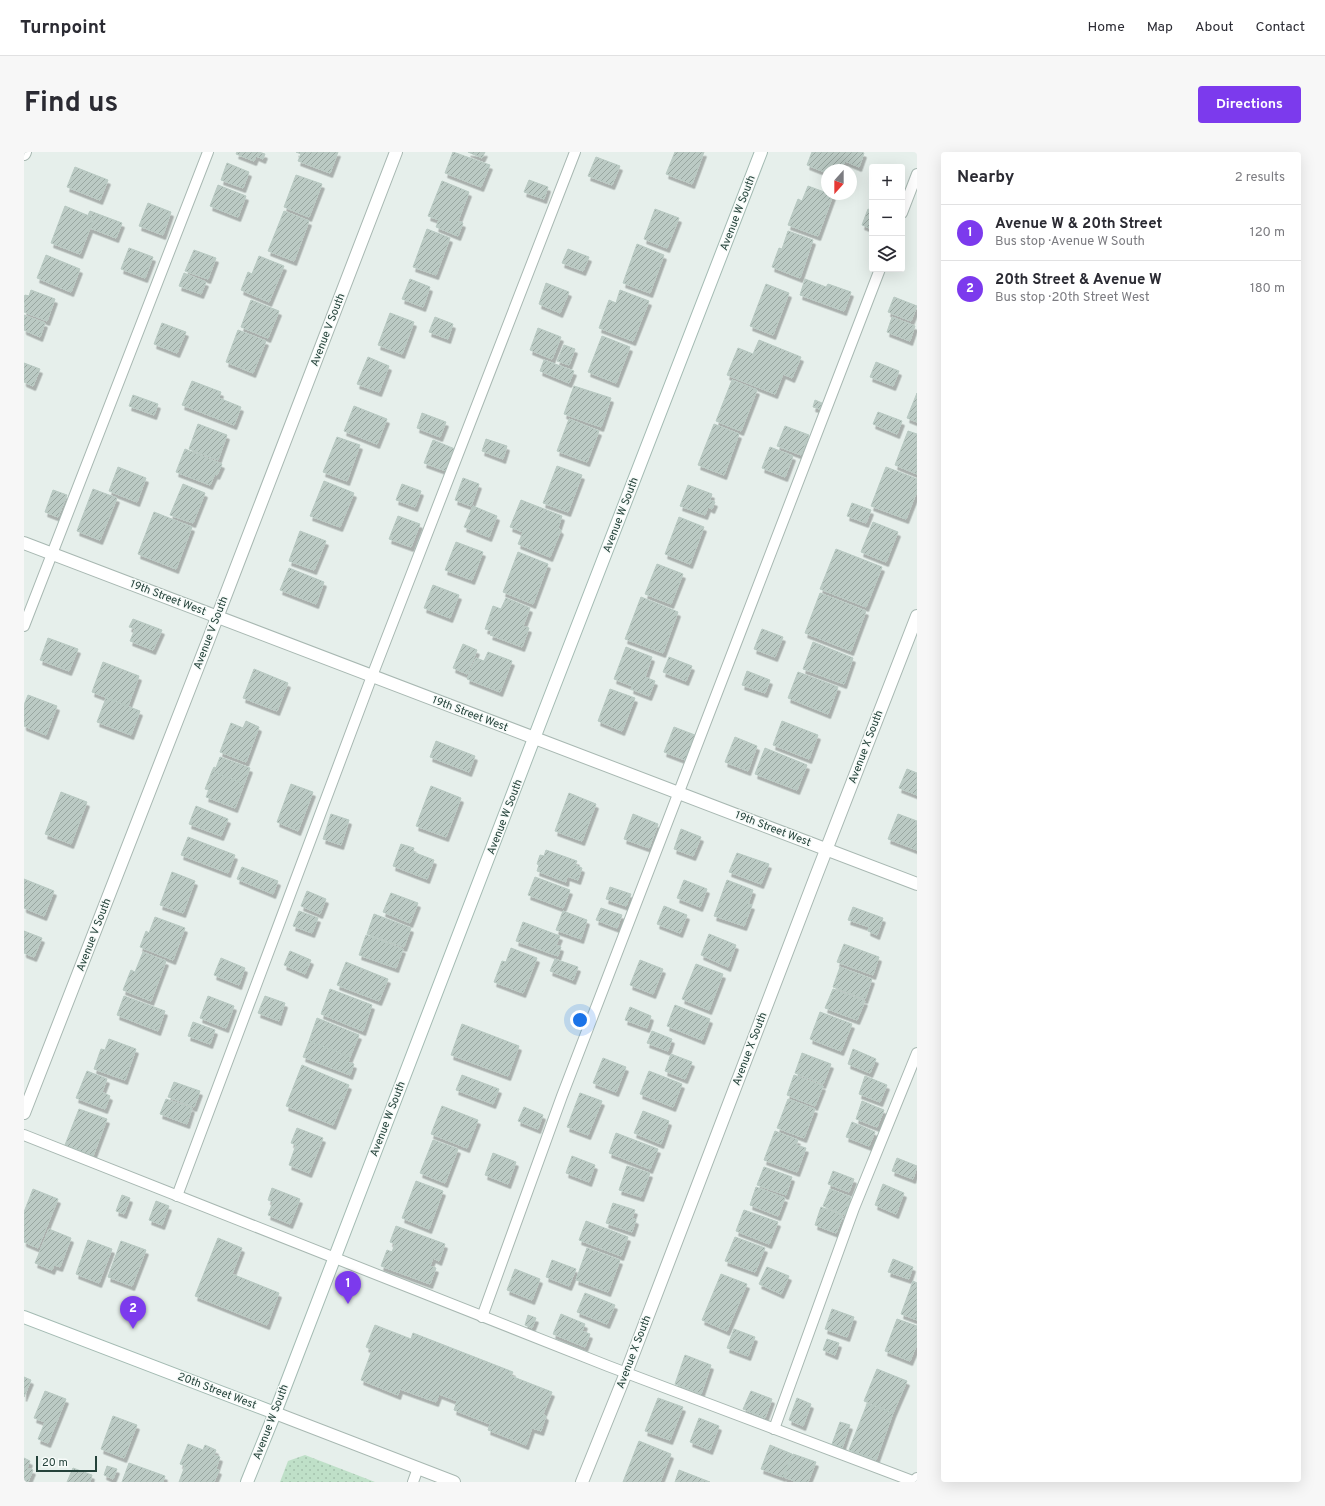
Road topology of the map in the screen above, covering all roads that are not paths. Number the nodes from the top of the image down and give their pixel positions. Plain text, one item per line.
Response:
1 (208, 152) edge
2 (396, 152) edge
3 (575, 152) edge
4 (761, 152) edge
5 (917, 174) edge
6 (905, 205) edge
7 (879, 272) edge
8 (24, 543) edge
9 (52, 554) junction
10 (917, 616) edge
11 (218, 617) junction
12 (24, 626) edge
13 (372, 676) junction
14 (534, 737) junction
15 (679, 793) junction
16 (826, 849) junction
17 (917, 884) edge
18 (917, 1053) edge
19 (24, 1113) edge
20 (24, 1135) edge
21 (177, 1196) junction
22 (334, 1258) junction
23 (482, 1316) junction
24 (24, 1317) edge
25 (626, 1373) junction
26 (275, 1413) junction
27 (774, 1429) junction
28 (418, 1468) junction
29 (917, 1479) edge
30 (247, 1482) edge
31 (413, 1482) edge
32 (454, 1482) edge
33 (582, 1482) edge
34 (915, 1482) edge

1 - 9 lane
2 - 11 street, Avenue V South
3 - 13 lane
4 - 14 street, Avenue W South
5 - 6 lane
7 - 15 lane
8 - 9 street, 19th Street West
9 - 11 street, 19th Street West
9 - 12 lane
10 - 16 street, Avenue X South
11 - 13 street, 19th Street West
11 - 19 street, Avenue V South
13 - 14 street, 19th Street West
13 - 21 lane
14 - 15 street, 19th Street West
14 - 22 street, Avenue W South
15 - 16 street, 19th Street West
15 - 23 lane
16 - 17 street, 19th Street West
16 - 25 street, Avenue X South
18 - 27 lane
20 - 21 lane
21 - 22 lane
22 - 23 lane
22 - 26 street, Avenue W South
23 - 25 lane
24 - 26 street, 20th Street West
25 - 27 lane
25 - 33 street, Avenue X South
26 - 28 street, 20th Street West
26 - 30 street, Avenue W South
27 - 34 lane
28 - 31 lane
28 - 32 street, 20th Street West
29 - 34 street

